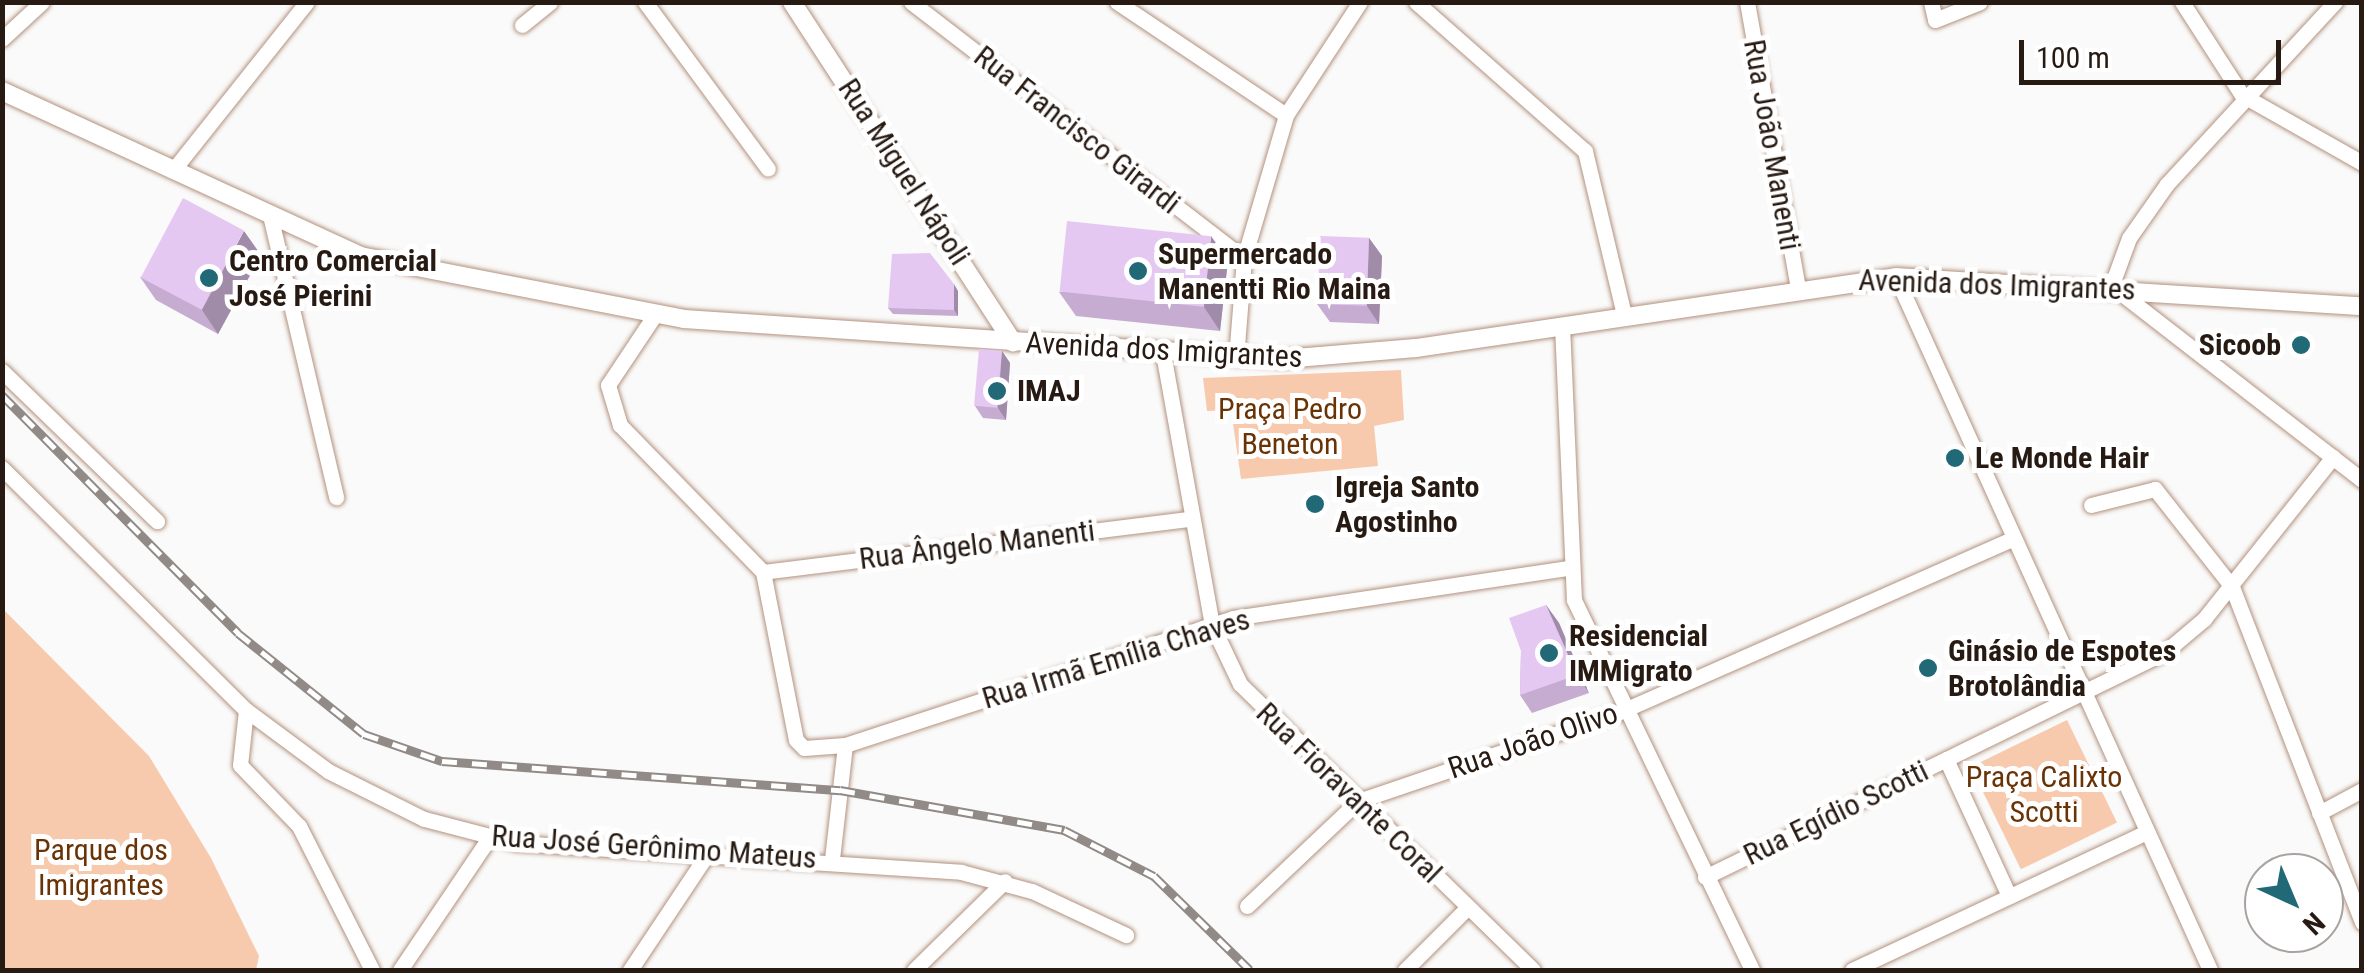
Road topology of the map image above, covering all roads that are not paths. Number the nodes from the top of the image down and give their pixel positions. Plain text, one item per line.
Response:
1 (42, 2) edge
2 (307, 2) edge
3 (550, 2) edge
4 (645, 2) edge
5 (792, 2) edge
6 (911, 2) edge
7 (1117, 2) edge
8 (1360, 2) edge
9 (1416, 2) edge
10 (1747, 2) edge
11 (1931, 2) edge
12 (1980, 2) edge
13 (2182, 2) edge
14 (2335, 2) edge
15 (522, 25) dead end
16 (2, 40) edge
17 (2, 90) edge
18 (2242, 95) junction
19 (1286, 116) junction
20 (2362, 163) edge
21 (174, 169) junction
22 (768, 169) dead end
23 (270, 215) junction
24 (1244, 258) junction
25 (1896, 277) junction
26 (2112, 287) junction
27 (1798, 288) junction
28 (2362, 306) edge
29 (1624, 315) junction
30 (654, 316) junction
31 (1562, 324) junction
32 (1013, 342) junction
33 (1163, 353) junction
34 (1236, 358) junction
35 (2, 372) edge
36 (2334, 458) junction
37 (2, 468) edge
38 (2362, 480) edge
39 (336, 497) dead end
40 (2090, 504) dead end
41 (1191, 519) junction
42 (158, 521) dead end
43 (2010, 540) junction
44 (1569, 568) junction
45 (763, 572) junction
46 (2232, 587) junction
47 (1212, 624) junction
48 (2082, 693) junction
49 (246, 710) junction
50 (1622, 712) junction
51 (845, 746) junction
52 (1946, 759) junction
53 (2362, 790) edge
54 (1358, 801) junction
55 (2319, 813) junction
56 (2146, 832) junction
57 (489, 838) junction
58 (708, 853) junction
59 (832, 859) junction
60 (1705, 877) junction
61 (1005, 881) junction
62 (2009, 896) junction
63 (1247, 906) dead end
64 (1467, 908) junction
65 (2362, 923) edge
66 (1126, 935) dead end
67 (372, 970) edge
68 (400, 970) edge
69 (630, 970) edge
70 (914, 970) edge
71 (1405, 970) edge
72 (1534, 970) edge
73 (1752, 970) edge
74 (1852, 970) edge
75 (2210, 970) edge

1 - 16 street
2 - 21 street
3 - 15 street
4 - 22 street
5 - 32 street, Rua Miguel Nápoli
6 - 24 street, Rua Francisco Girardi
7 - 19 street
8 - 19 street
9 - 29 street
10 - 27 street, Rua João Manenti
11 - 12 street
13 - 18 street
14 - 18 street
17 - 21 street, Avenida dos Imigrantes
18 - 20 street
18 - 26 street
19 - 24 street
21 - 23 street, Avenida dos Imigrantes
23 - 30 street, Avenida dos Imigrantes
23 - 39 street
24 - 34 street
25 - 26 street, Avenida dos Imigrantes
25 - 27 street, Avenida dos Imigrantes
25 - 43 street
26 - 28 street, Avenida dos Imigrantes
26 - 36 street
27 - 29 street, Avenida dos Imigrantes
29 - 31 street, Avenida dos Imigrantes
30 - 32 street, Avenida dos Imigrantes
30 - 45 street
31 - 34 street, Avenida dos Imigrantes
31 - 44 street
32 - 33 street, Avenida dos Imigrantes
33 - 34 street, Avenida dos Imigrantes
33 - 41 street, Rua Fioravante Coral
35 - 42 street
36 - 38 street
36 - 46 street, Rua Egídio Scotti
37 - 49 street, Rua José Gerônimo Mateus
40 - 46 street
41 - 45 street, Rua Ângelo Manenti
41 - 47 street, Rua Fioravante Coral
43 - 48 street
43 - 50 street, Rua João Olivo
44 - 47 street, Rua Irmã Emília Chaves
44 - 50 street
45 - 51 street
46 - 48 street, Rua Egídio Scotti
46 - 55 street
47 - 51 street, Rua Irmã Emília Chaves
47 - 54 street, Rua Fioravante Coral
48 - 52 street, Rua Egídio Scotti
48 - 56 street
49 - 57 street, Rua José Gerônimo Mateus
49 - 67 street
50 - 54 street, Rua João Olivo
50 - 60 street
51 - 59 street
52 - 60 street, Rua Egídio Scotti
52 - 62 street
53 - 55 street
54 - 63 street, Rua João Olivo
54 - 64 street, Rua Fioravante Coral
55 - 65 street
56 - 62 street
56 - 75 street
57 - 58 street, Rua José Gerônimo Mateus
57 - 68 street
58 - 59 street, Rua José Gerônimo Mateus
58 - 69 street
59 - 61 street, Rua José Gerônimo Mateus
60 - 73 street
61 - 66 street, Rua José Gerônimo Mateus
61 - 70 street
62 - 74 street
64 - 71 street
64 - 72 street, Rua Fioravante Coral

